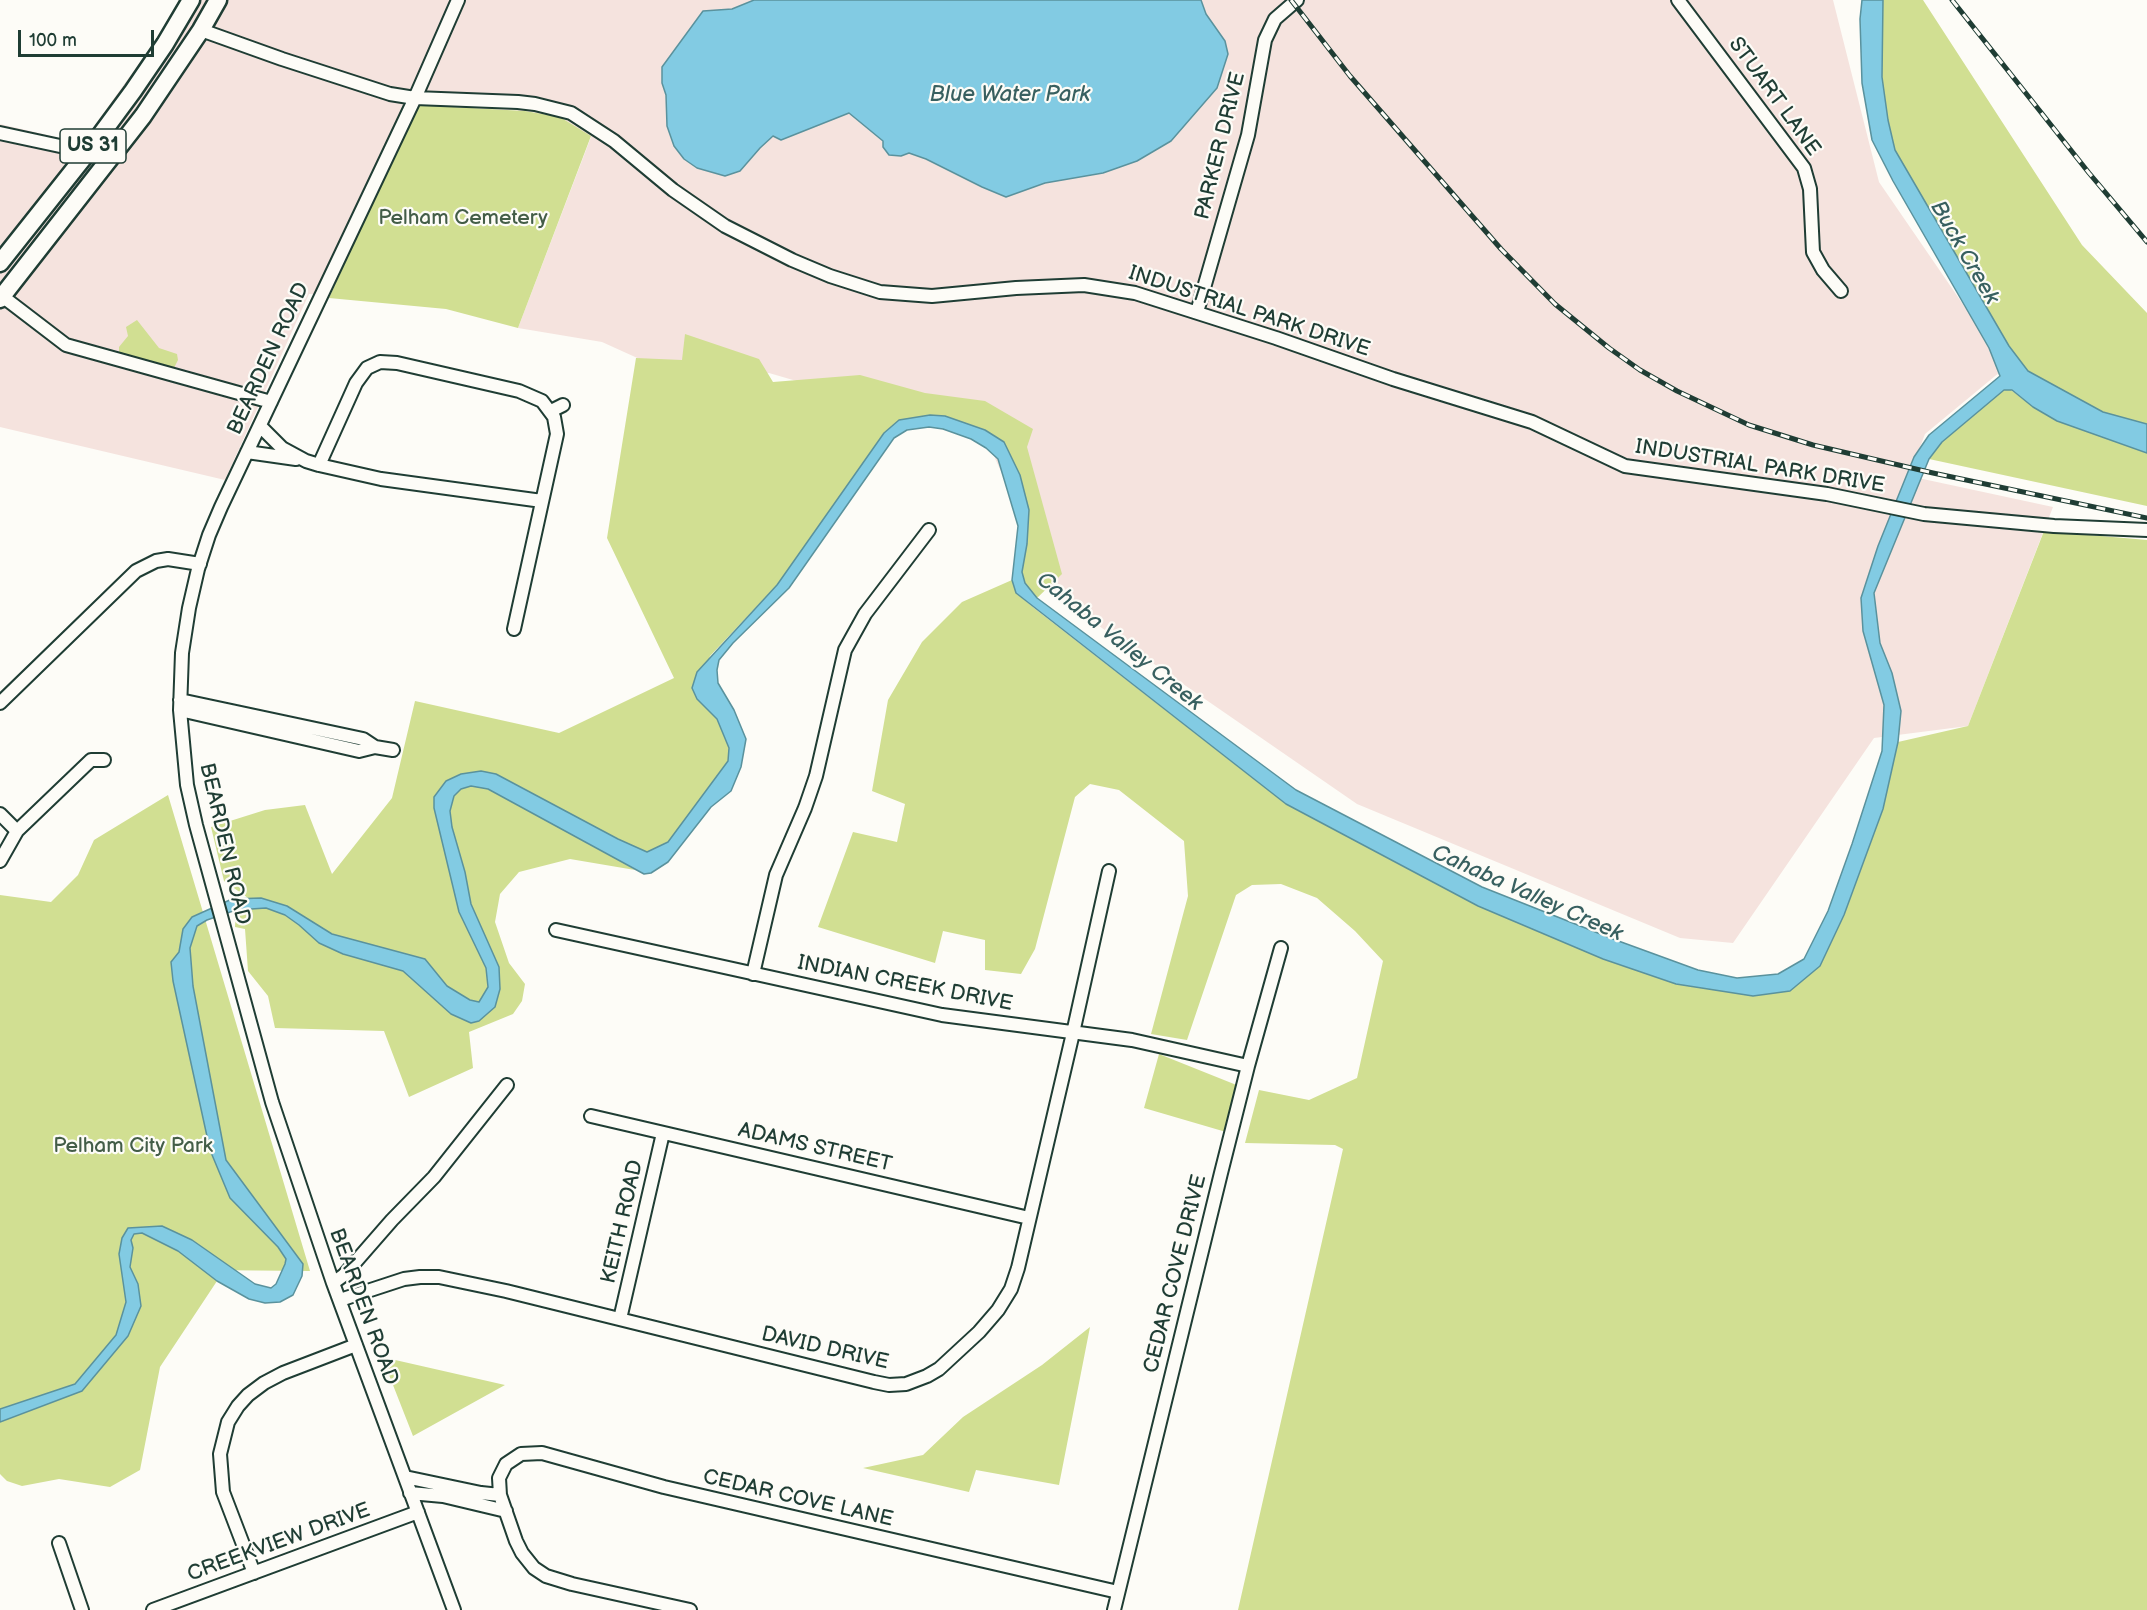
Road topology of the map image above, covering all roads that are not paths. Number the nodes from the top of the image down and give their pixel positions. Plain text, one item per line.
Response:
1 (191, 0) edge
2 (218, 0) edge
3 (458, 0) edge
4 (1297, 0) edge
5 (1678, 0) edge
6 (178, 23) junction
7 (201, 30) junction
8 (415, 99) junction
9 (0, 133) edge
10 (88, 152) junction
11 (107, 164) junction
12 (0, 263) edge
13 (1841, 291) dead end
14 (1, 298) edge
15 (1197, 312) junction
16 (271, 402) junction
17 (563, 405) dead end
18 (551, 411) junction
19 (260, 426) junction
20 (247, 452) junction
21 (306, 461) junction
22 (319, 465) junction
23 (543, 501) junction
24 (929, 530) dead end
25 (2147, 530) edge
26 (200, 564) junction
27 (514, 629) dead end
28 (0, 702) edge
29 (180, 705) junction
30 (393, 750) dead end
31 (104, 760) dead end
32 (0, 814) edge
33 (17, 831) junction
34 (0, 861) edge
35 (1109, 871) dead end
36 (556, 930) dead end
37 (1281, 948) dead end
38 (753, 974) junction
39 (1073, 1033) junction
40 (1248, 1066) junction
41 (507, 1085) dead end
42 (591, 1116) dead end
43 (663, 1134) junction
44 (1029, 1218) junction
45 (333, 1283) junction
46 (340, 1300) junction
47 (620, 1319) junction
48 (356, 1346) junction
49 (405, 1478) junction
50 (410, 1492) junction
51 (500, 1495) junction
52 (506, 1511) junction
53 (418, 1512) junction
54 (59, 1543) dead end
55 (254, 1574) junction
56 (1118, 1592) junction
57 (82, 1610) edge
58 (153, 1610) edge
59 (454, 1610) edge
60 (690, 1610) edge
61 (1114, 1610) edge

1 - 6 main road, US 31
2 - 7 main road, US 31
3 - 8 street, BEARDEN ROAD
4 - 15 street, PARKER DRIVE
5 - 13 street, STUART LANE
6 - 7 main road
6 - 10 main road, US 31
7 - 8 street, INDUSTRIAL PARK DRIVE
7 - 11 main road, US 31
8 - 15 street, INDUSTRIAL PARK DRIVE
8 - 16 street, BEARDEN ROAD
9 - 10 street
10 - 11 main road
10 - 12 main road, US 31
11 - 14 main road, US 31
14 - 16 street
15 - 25 street, INDUSTRIAL PARK DRIVE
16 - 19 street, BEARDEN ROAD
17 - 18 street
18 - 22 street
18 - 23 street
19 - 20 street, BEARDEN ROAD
19 - 21 street
20 - 21 street
20 - 26 street, BEARDEN ROAD
21 - 22 street
22 - 23 street
23 - 27 street
24 - 38 street
26 - 28 street
26 - 29 street, BEARDEN ROAD
29 - 30 street
29 - 45 street, BEARDEN ROAD
31 - 33 street
32 - 33 street
33 - 34 street
35 - 39 street, DAVID DRIVE
36 - 38 street, INDIAN CREEK DRIVE
37 - 40 street, CEDAR COVE DRIVE
38 - 39 street, INDIAN CREEK DRIVE
39 - 40 street, INDIAN CREEK DRIVE
39 - 44 street, DAVID DRIVE
40 - 56 street, CEDAR COVE DRIVE
41 - 45 street
42 - 43 street, ADAMS STREET
43 - 44 street, ADAMS STREET
43 - 47 street, KEITH ROAD
44 - 47 street, DAVID DRIVE
45 - 46 street, BEARDEN ROAD
46 - 47 street, DAVID DRIVE
46 - 48 street, BEARDEN ROAD
48 - 49 street, BEARDEN ROAD
48 - 55 street
49 - 50 street, BEARDEN ROAD
49 - 51 street
50 - 52 street
50 - 53 street, BEARDEN ROAD
51 - 52 street
51 - 56 street, CEDAR COVE LANE
52 - 60 street
53 - 55 street, CREEKVIEW DRIVE
53 - 59 street, BEARDEN ROAD
54 - 57 street
55 - 58 street, CREEKVIEW DRIVE
56 - 61 street, CEDAR COVE DRIVE

